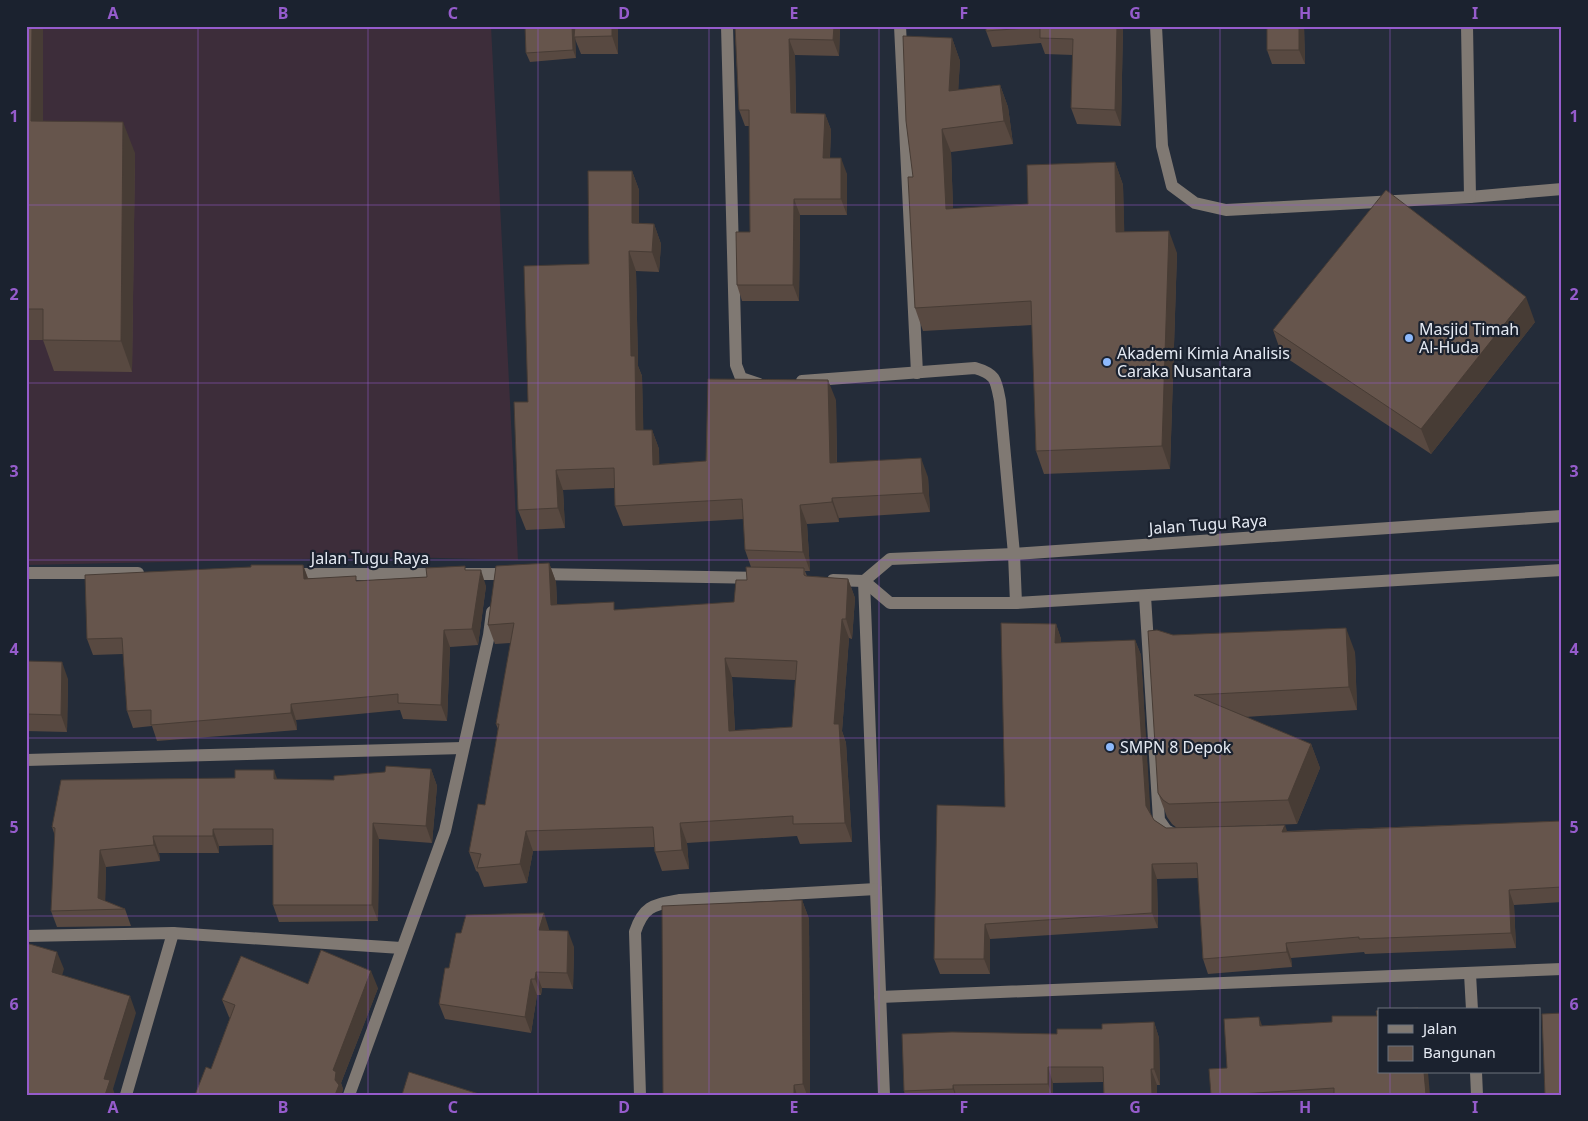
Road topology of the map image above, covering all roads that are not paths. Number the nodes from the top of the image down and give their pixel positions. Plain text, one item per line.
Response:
1 (727, 26) edge
2 (900, 26) edge
3 (1156, 26) edge
4 (1467, 26) edge
5 (1562, 189) edge
6 (1470, 197) junction
7 (917, 374) junction
8 (1562, 516) edge
9 (1014, 554) junction
10 (1562, 570) edge
11 (26, 573) edge
12 (154, 573) edge
13 (282, 574) edge
14 (778, 578) edge
15 (816, 580) edge
16 (864, 581) junction
17 (1145, 596) junction
18 (493, 600) edge
19 (1016, 603) junction
20 (463, 748) junction
21 (26, 760) edge
22 (1194, 836) edge
23 (876, 889) junction
24 (173, 933) junction
25 (26, 936) edge
26 (401, 948) junction
27 (1562, 970) edge
28 (1470, 974) junction
29 (880, 997) junction
30 (1472, 1008) edge
31 (1476, 1074) edge
32 (126, 1095) edge
33 (349, 1095) edge
34 (640, 1095) edge
35 (884, 1095) edge
36 (1477, 1095) edge

1 - 7 street
2 - 7 street
3 - 6 street
4 - 6 street
5 - 6 street
7 - 9 street
8 - 9 street, Jalan Tugu Raya
9 - 16 street, Jalan Tugu Raya
9 - 19 street
10 - 17 street
11 - 12 street
13 - 14 street, Jalan Tugu Raya
15 - 16 street
16 - 19 street
16 - 23 street
17 - 19 street
17 - 22 street
18 - 20 street
20 - 21 street
20 - 26 street
23 - 29 street
23 - 34 street
24 - 25 street
24 - 26 street
24 - 32 street
26 - 33 street
27 - 28 street
28 - 29 street
28 - 30 street
29 - 35 street
31 - 36 street

